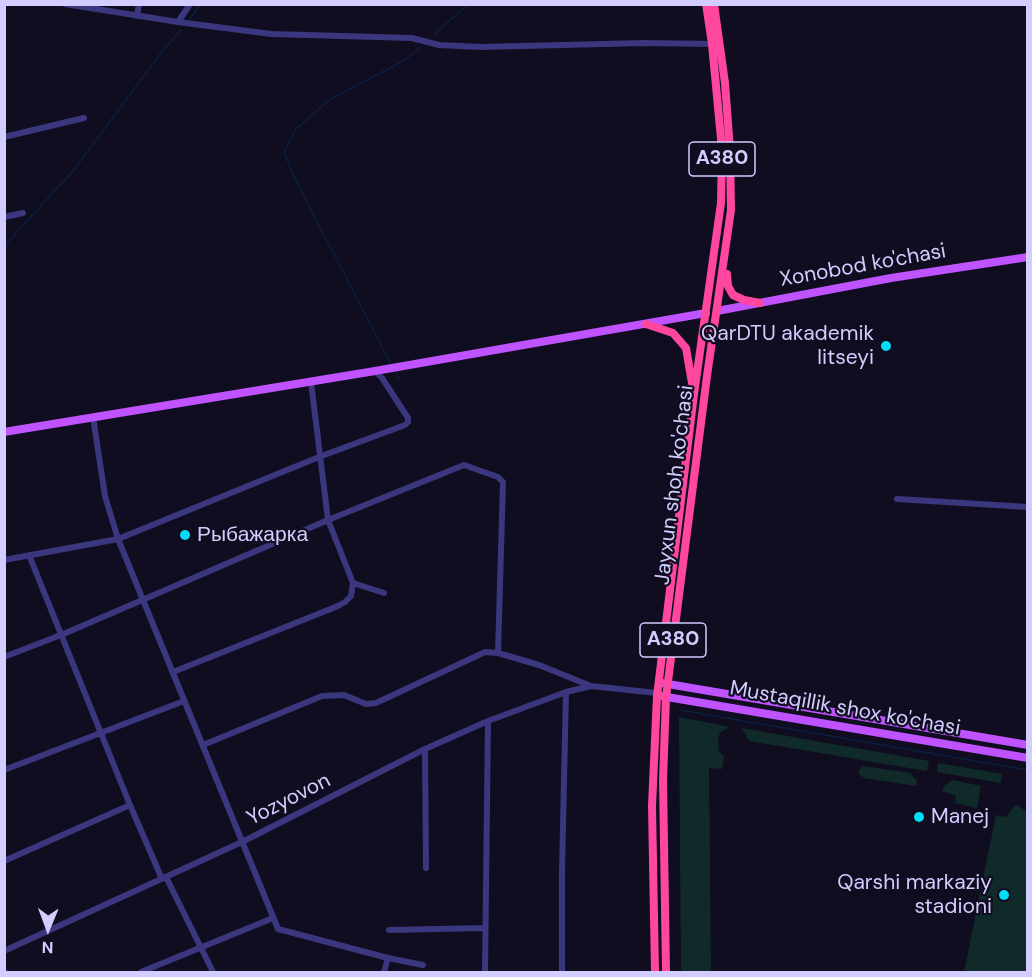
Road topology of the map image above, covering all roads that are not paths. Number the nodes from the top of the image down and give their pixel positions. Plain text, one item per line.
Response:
1 (65, 4) edge
2 (139, 4) edge
3 (190, 4) edge
4 (706, 4) edge
5 (714, 4) edge
6 (74, 5) edge
7 (137, 16) junction
8 (178, 22) junction
9 (712, 44) junction
10 (84, 118) dead end
11 (4, 137) edge
12 (24, 213) dead end
13 (4, 217) edge
14 (727, 245) junction
15 (1028, 257) edge
16 (760, 303) junction
17 (717, 311) junction
18 (706, 313) junction
19 (646, 324) junction
20 (375, 371) junction
21 (311, 382) junction
22 (693, 394) junction
23 (93, 417) junction
24 (4, 432) edge
25 (320, 457) junction
26 (897, 499) dead end
27 (1028, 507) edge
28 (328, 520) junction
29 (118, 539) junction
30 (29, 555) junction
31 (4, 560) edge
32 (353, 583) junction
33 (384, 592) dead end
34 (144, 600) junction
35 (62, 635) junction
36 (498, 654) junction
37 (4, 657) edge
38 (172, 672) junction
39 (658, 682) junction
40 (668, 683) junction
41 (591, 686) junction
42 (566, 692) junction
43 (660, 695) junction
44 (184, 701) junction
45 (488, 721) junction
46 (101, 732) junction
47 (203, 745) junction
48 (1028, 745) edge
49 (425, 749) junction
50 (1028, 758) edge
51 (4, 770) edge
52 (130, 805) junction
53 (242, 842) junction
54 (4, 861) edge
55 (426, 868) dead end
56 (164, 878) junction
57 (273, 918) junction
58 (485, 928) junction
59 (389, 930) dead end
60 (200, 947) junction
61 (4, 951) edge
62 (388, 958) junction
63 (423, 965) dead end
64 (141, 972) edge
65 (213, 972) edge
66 (384, 972) edge
67 (485, 972) edge
68 (562, 972) edge
69 (655, 972) edge
70 (666, 972) edge

1 - 6 street
2 - 7 street
3 - 8 street
4 - 9 highway, Jayxun shoh ko'chasi / A380
5 - 14 highway, Jayxun shoh ko'chasi / A380
6 - 7 street
7 - 8 street
8 - 9 street
9 - 18 highway, Jayxun shoh ko'chasi / A380
10 - 11 street
12 - 13 street
14 - 16 highway
14 - 17 highway, Jayxun shoh ko'chasi / A380
15 - 16 main road, Xonobod ko'chasi
16 - 17 main road, Xonobod ko'chasi
17 - 18 street, Xonobod ko'chasi
17 - 40 highway, Jayxun shoh ko'chasi / A380
18 - 19 main road
18 - 22 highway, Jayxun shoh ko'chasi / A380
19 - 20 main road
19 - 22 highway
20 - 21 main road
20 - 25 street
21 - 23 main road
21 - 25 street
22 - 39 highway, Jayxun shoh ko'chasi / A380
23 - 24 main road
23 - 29 street
25 - 28 street
25 - 29 street
26 - 27 street
28 - 32 street
28 - 34 street
28 - 36 street
29 - 30 street
29 - 34 street
30 - 31 street
30 - 35 street
32 - 33 street
32 - 38 street
34 - 35 street
34 - 38 street
35 - 37 street
35 - 46 street
36 - 41 street
36 - 47 street
38 - 44 street
39 - 40 main road, Mustaqillik shox ko'chasi
39 - 43 highway, Jayxun shoh ko'chasi / A380
40 - 43 highway, Jayxun shoh ko'chasi / A380
40 - 48 main road, Mustaqillik shox ko'chasi
41 - 42 street, Yozyovon
41 - 43 street
42 - 45 street, Yozyovon
42 - 68 street
43 - 50 main road, Mustaqillik shox ko'chasi
43 - 69 highway, Jayxun shoh ko'chasi / A380
43 - 70 highway, Jayxun shoh ko'chasi / A380
44 - 46 street
44 - 47 street
45 - 49 street, Yozyovon
45 - 58 street
46 - 51 street
46 - 52 street
47 - 53 street
49 - 53 street, Yozyovon
49 - 55 street
52 - 54 street
52 - 56 street
53 - 56 street, Yozyovon
53 - 57 street
56 - 60 street
56 - 61 street, Yozyovon
57 - 60 street
57 - 62 street
58 - 59 street
58 - 67 street
60 - 64 street
60 - 65 street
62 - 63 street
62 - 66 street

